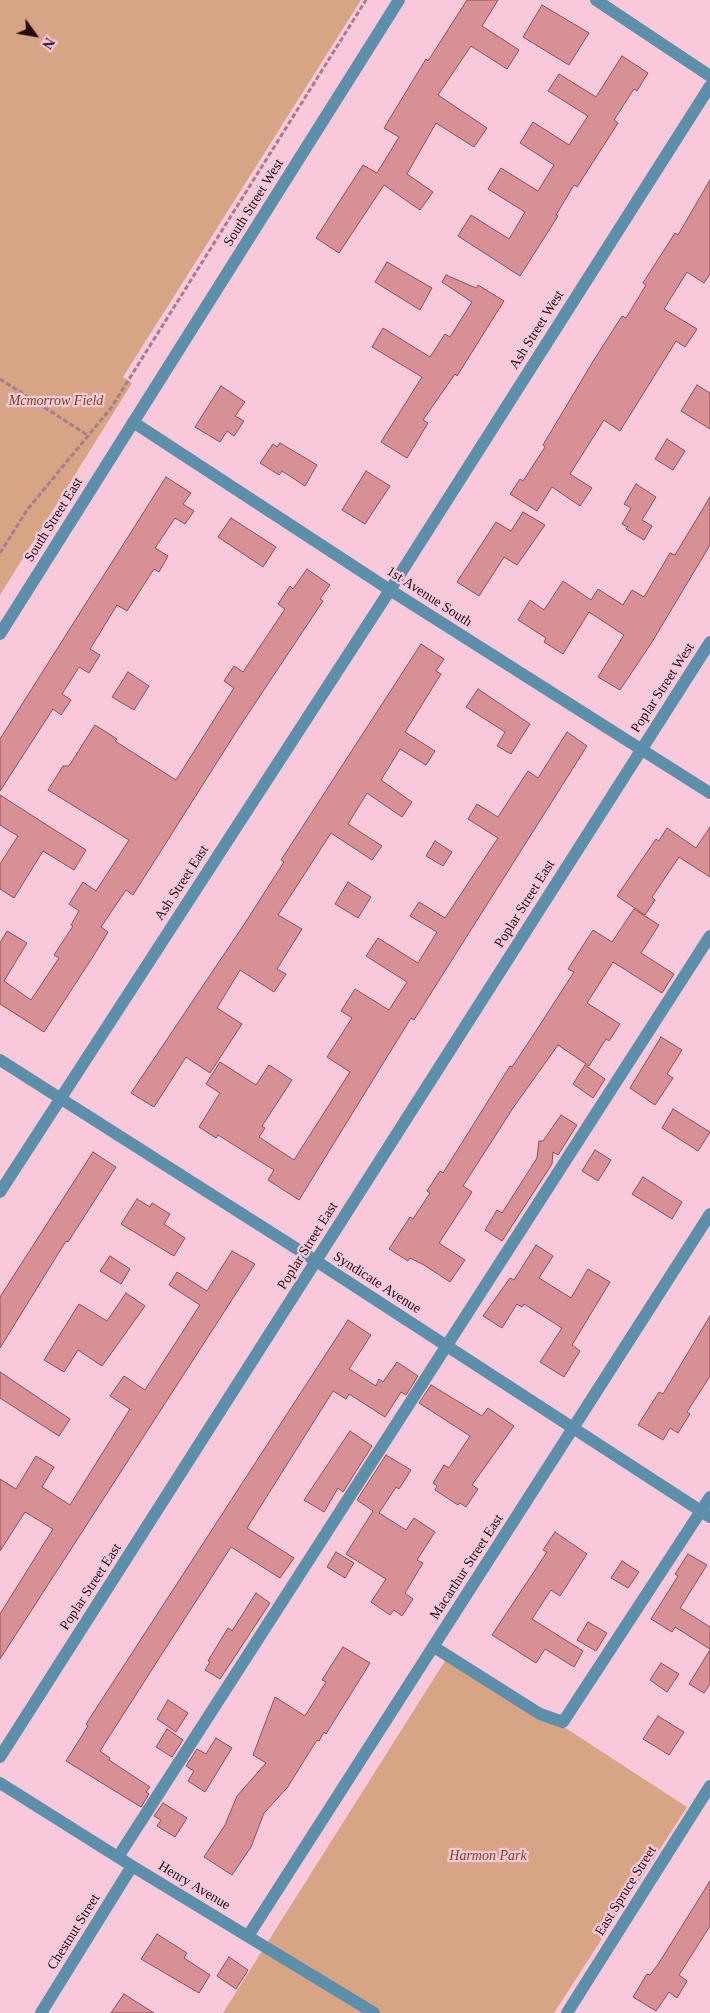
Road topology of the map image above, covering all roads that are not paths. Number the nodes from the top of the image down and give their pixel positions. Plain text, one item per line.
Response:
1 (399, 0) edge
2 (596, 0) edge
3 (710, 76) edge
4 (710, 86) edge
5 (133, 422) junction
6 (390, 590) junction
7 (0, 634) edge
8 (710, 642) edge
9 (641, 750) junction
10 (710, 793) edge
11 (710, 936) edge
12 (0, 1060) edge
13 (60, 1098) junction
14 (0, 1192) edge
15 (710, 1214) edge
16 (316, 1261) junction
17 (446, 1346) junction
18 (574, 1429) junction
19 (710, 1497) edge
20 (705, 1514) edge
21 (434, 1647) junction
22 (0, 1757) edge
23 (0, 1783) edge
24 (710, 1786) edge
25 (118, 1858) junction
26 (132, 1866) junction
27 (248, 1936) junction
28 (42, 2013) edge
29 (374, 2013) edge
30 (567, 2013) edge

1 - 5 street, South Street West
2 - 3 street
4 - 6 street, Ash Street West
5 - 6 street, 1st Avenue South
5 - 7 street, South Street East
6 - 9 street, 1st Avenue South
6 - 13 street, Ash Street East
8 - 9 street, Poplar Street West
9 - 10 street, 1st Avenue South
9 - 16 street, Poplar Street East
11 - 17 street
12 - 13 street, Syndicate Avenue
13 - 14 street, Ash Street East
13 - 16 street, Syndicate Avenue
15 - 18 street, Macarthur Street East
16 - 17 street, Syndicate Avenue
16 - 22 street, Poplar Street East
17 - 18 street, Syndicate Avenue
17 - 25 street
18 - 20 street, Syndicate Avenue
18 - 21 street, Macarthur Street East
19 - 20 street
20 - 21 street
21 - 27 street, Macarthur Street East
23 - 25 street, Henry Avenue
24 - 30 street, East Spruce Street
25 - 26 street, Henry Avenue
26 - 27 street, Henry Avenue
26 - 28 street, Chestnut Street
27 - 29 street, Henry Avenue

